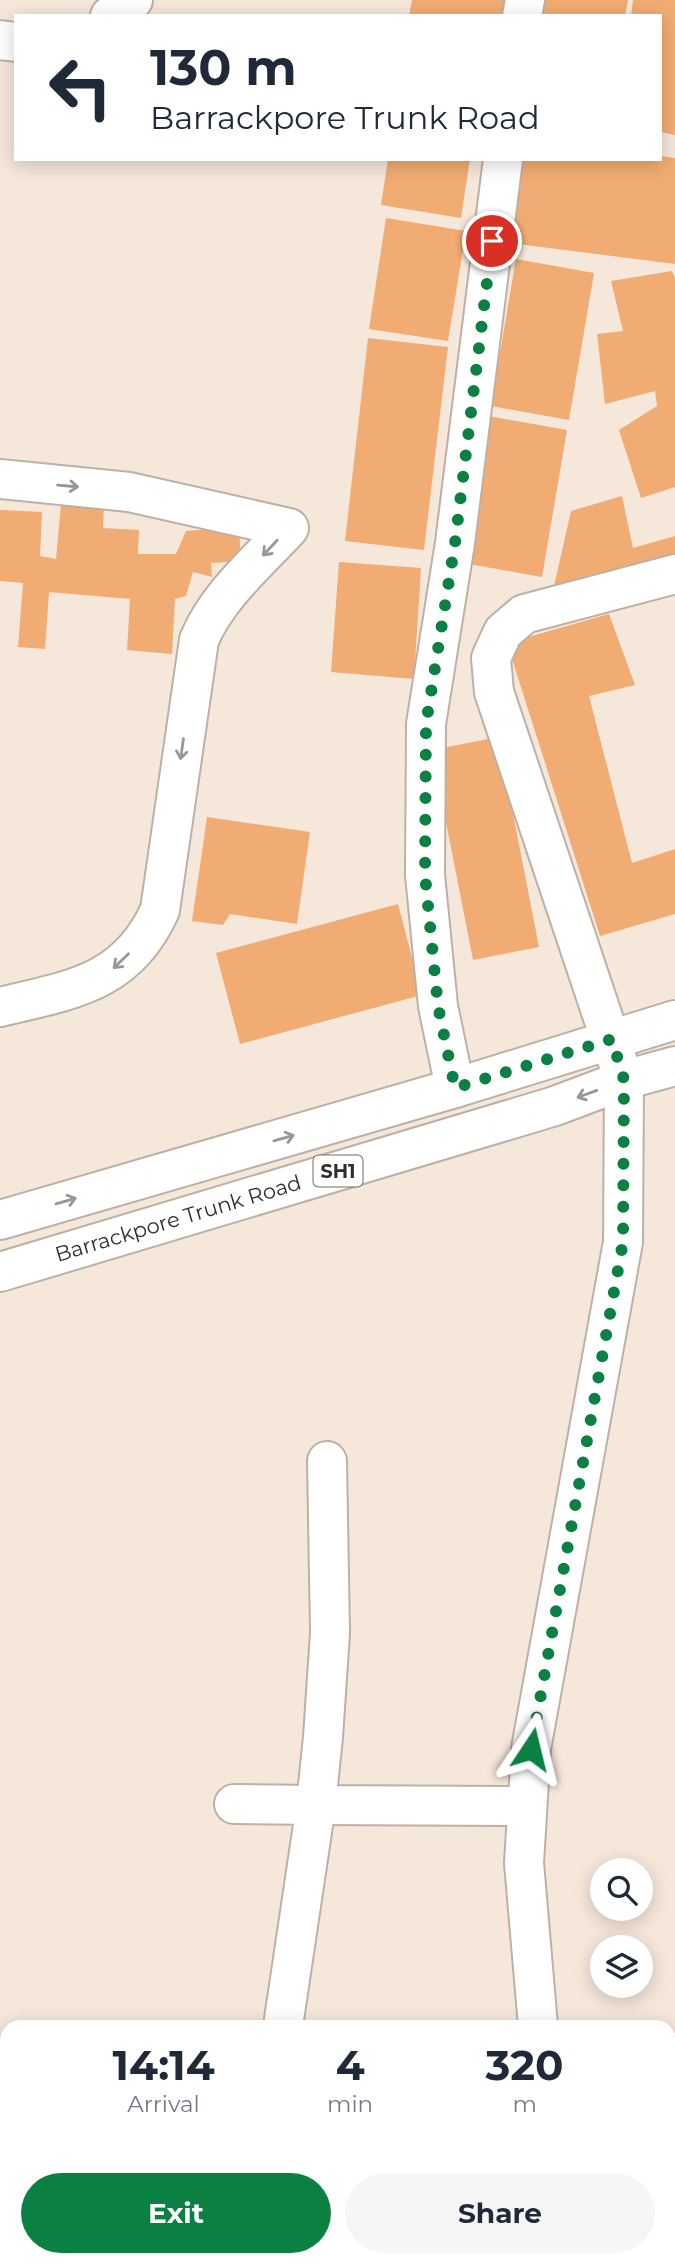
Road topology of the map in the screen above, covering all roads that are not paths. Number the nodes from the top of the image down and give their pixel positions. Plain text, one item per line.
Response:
1 (133, 0) edge
2 (113, 14) edge
3 (503, 161) edge
4 (0, 480) edge
5 (675, 574) edge
6 (0, 1007) edge
7 (675, 1020) edge
8 (612, 1039) junction
9 (675, 1066) edge
10 (624, 1080) junction
11 (455, 1088) junction
12 (0, 1220) edge
13 (0, 1272) edge
14 (327, 1461) dead end
15 (233, 1804) dead end
16 (316, 1805) junction
17 (526, 1806) junction
18 (284, 2020) edge
19 (537, 2020) edge

1 - 2 street
3 - 11 street
4 -> 6 street
5 - 8 street
7 - 8 street, SH1
8 - 10 street
8 - 11 street, SH1
9 - 10 street, Barrackpore Trunk Road / SH1
10 -> 13 street, Barrackpore Trunk Road / SH1
10 - 17 street
12 -> 11 street, SH1
14 - 16 street
15 - 16 street
16 - 17 street
16 - 18 street
17 - 19 street

